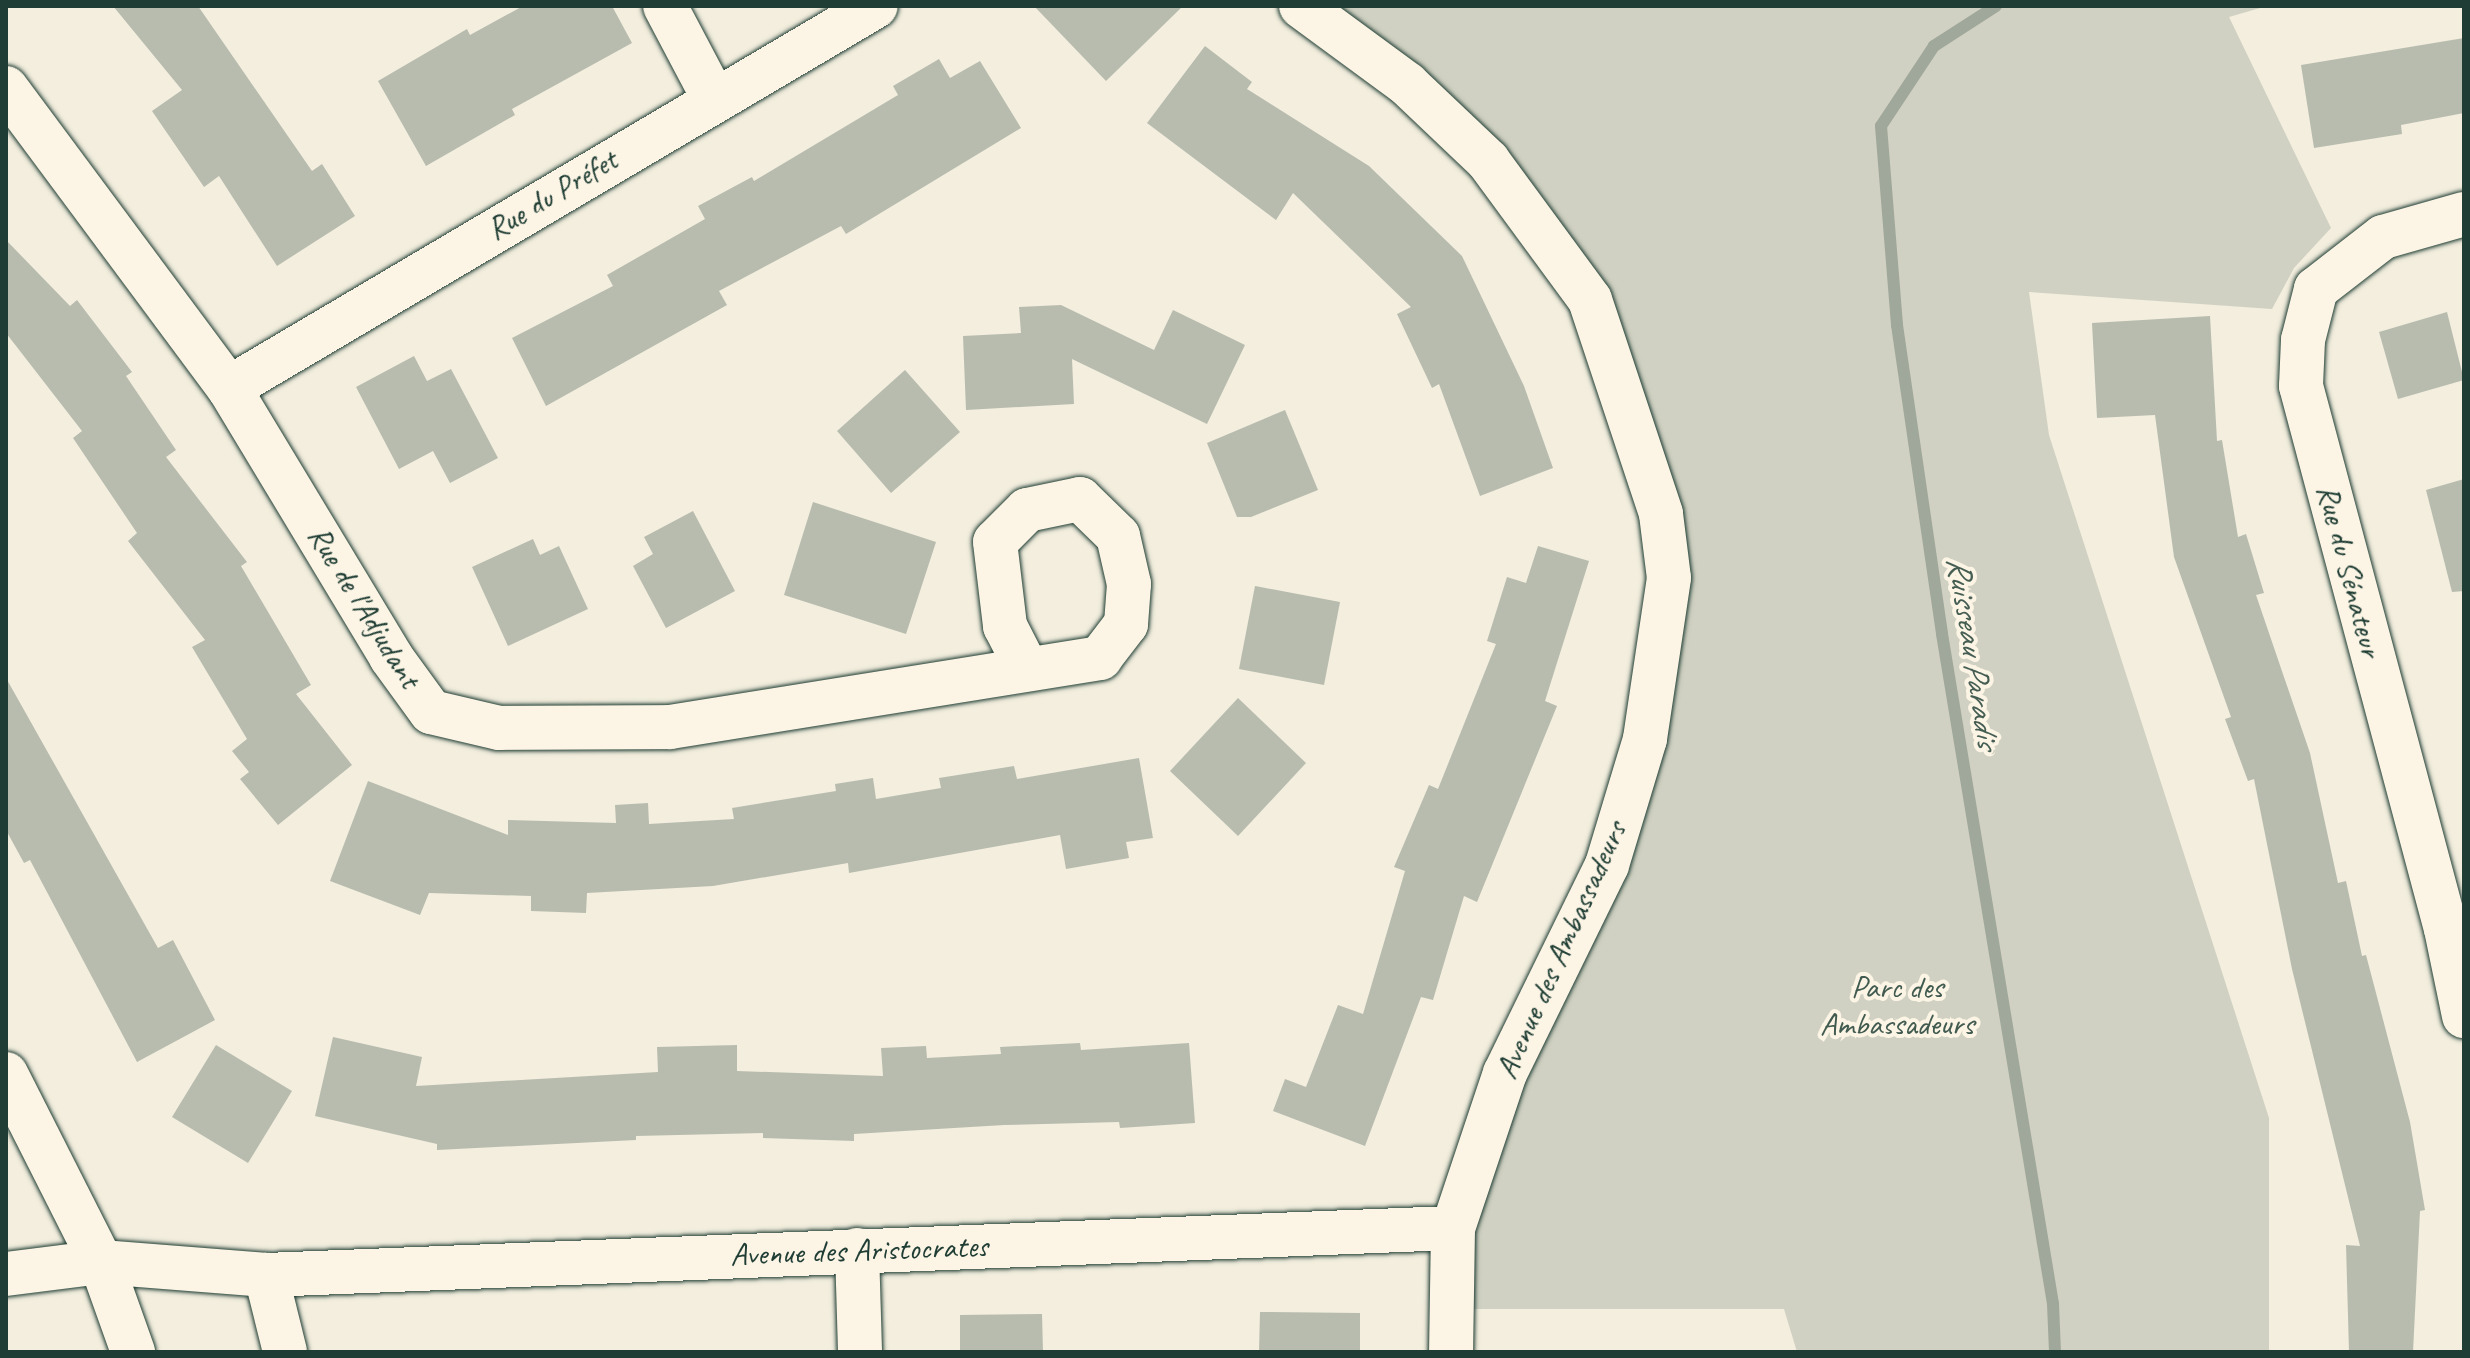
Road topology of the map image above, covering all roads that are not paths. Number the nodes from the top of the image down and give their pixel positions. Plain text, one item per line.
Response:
1 (665, 6) edge
2 (876, 6) edge
3 (1301, 6) edge
4 (6, 88) edge
5 (714, 99) junction
6 (2464, 214) edge
7 (229, 388) junction
8 (1026, 667) dead end
9 (2464, 1016) edge
10 (6, 1074) edge
11 (1453, 1228) junction
12 (857, 1250) junction
13 (101, 1262) junction
14 (6, 1274) edge
15 (266, 1275) junction
16 (133, 1352) edge
17 (285, 1352) edge
18 (860, 1352) edge
19 (1451, 1352) edge

1 - 5 street
2 - 5 street, Rue du Préfet
3 - 11 street, Avenue des Ambassadeurs
4 - 7 street, Rue de l'Adjudant
5 - 7 street, Rue du Préfet
6 - 9 street, Rue du Sénateur
7 - 8 street, Rue de l'Adjudant
10 - 13 street
11 - 12 street, Avenue des Aristocrates
11 - 19 street, Avenue des Ambassadeurs
12 - 15 street, Avenue des Aristocrates
12 - 18 street
13 - 14 street, Avenue des Aristocrates
13 - 15 street, Avenue des Aristocrates
13 - 16 street
15 - 17 street

